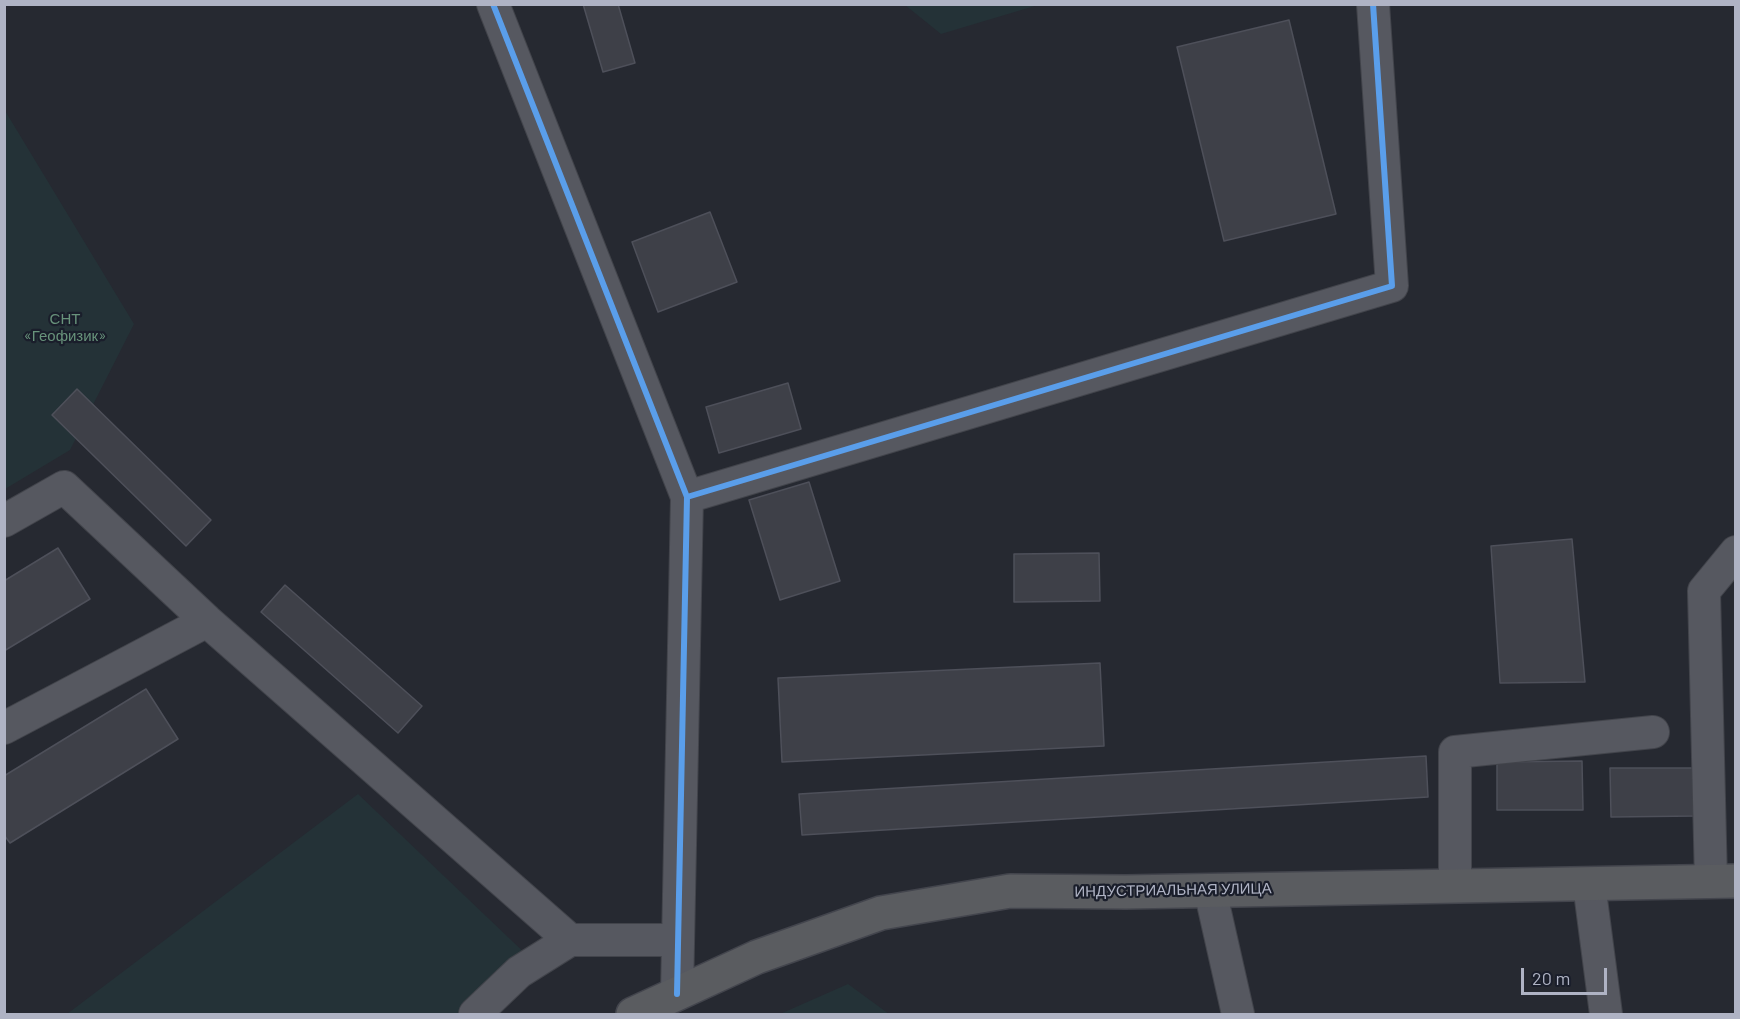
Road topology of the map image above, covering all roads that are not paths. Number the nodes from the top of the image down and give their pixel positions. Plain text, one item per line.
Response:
1 (493, 4) edge
2 (1373, 4) edge
3 (687, 497) junction
4 (4, 521) edge
5 (1736, 552) edge
6 (207, 621) junction
7 (4, 728) edge
8 (1653, 732) dead end
9 (1723, 881) edge
10 (1589, 884) junction
11 (1455, 886) junction
12 (1210, 890) junction
13 (570, 940) junction
14 (678, 940) junction
15 (677, 994) junction
16 (475, 1014) edge
17 (633, 1014) edge
18 (1238, 1014) edge
19 (1606, 1014) edge

1 - 3 street
2 - 3 street
3 - 14 street
4 - 6 street
5 - 9 street
6 - 7 street
6 - 13 street
8 - 11 street
9 - 10 highway, ИНДУСТРИАЛЬНАЯ УЛИЦА
10 - 11 highway, ИНДУСТРИАЛЬНАЯ УЛИЦА
10 - 19 street
11 - 12 highway, ИНДУСТРИАЛЬНАЯ УЛИЦА
12 - 15 highway, ИНДУСТРИАЛЬНАЯ УЛИЦА
12 - 18 street
13 - 14 street
13 - 16 street
14 - 15 street
15 - 17 highway, ИНДУСТРИАЛЬНАЯ УЛИЦА

